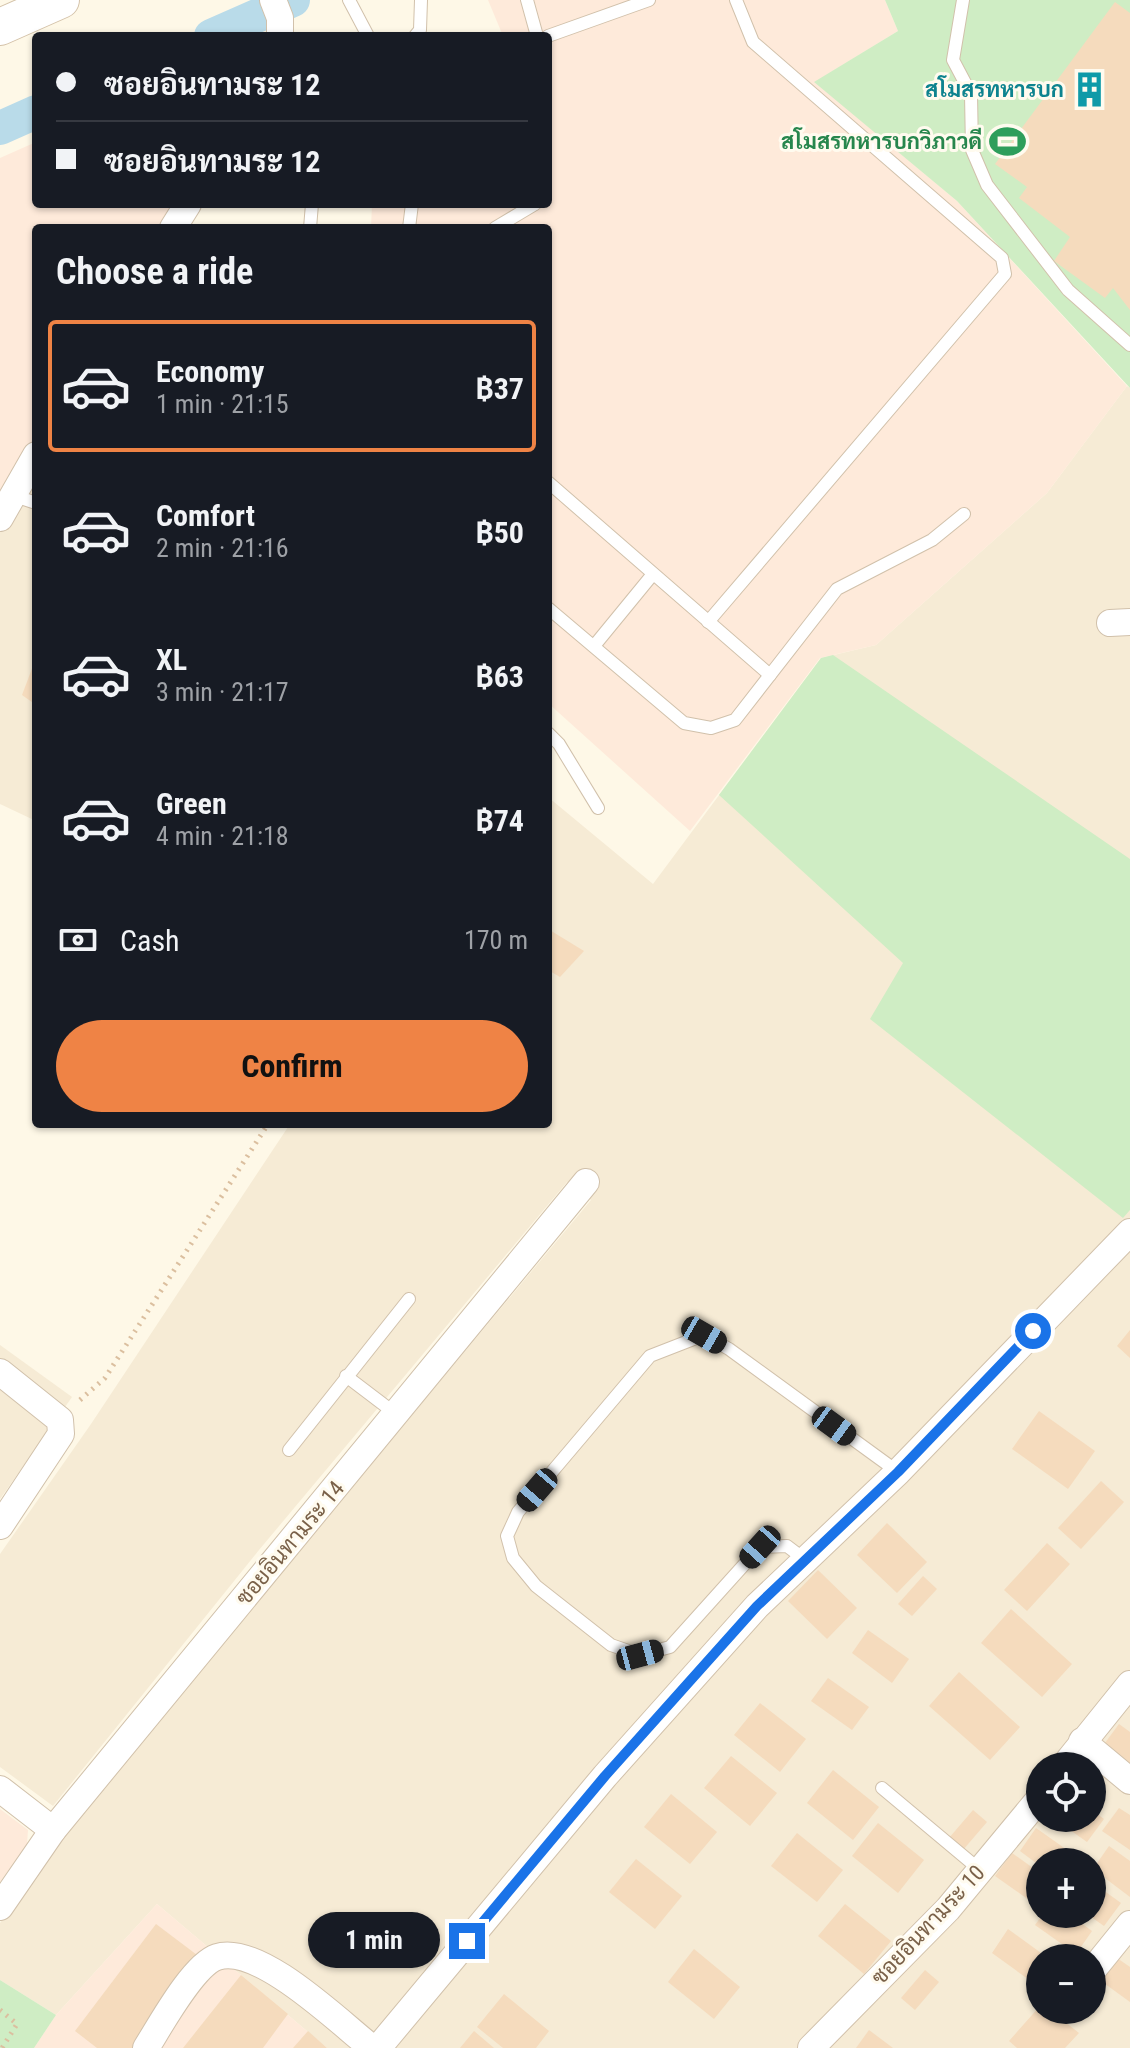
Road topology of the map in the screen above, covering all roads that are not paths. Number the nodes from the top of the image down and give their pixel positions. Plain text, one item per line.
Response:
1 (61, 0) edge
2 (273, 0) edge
3 (349, 0) edge
4 (421, 0) edge
5 (527, 0) edge
6 (649, 0) edge
7 (736, 0) edge
8 (963, 0) edge
9 (0, 27) edge
10 (280, 32) edge
11 (366, 32) edge
12 (418, 32) edge
13 (536, 32) edge
14 (552, 35) edge
15 (528, 208) edge
16 (502, 224) edge
17 (1130, 345) edge
18 (32, 463) edge
19 (552, 486) edge
20 (12, 501) edge
21 (964, 514) dead end
22 (653, 574) junction
23 (552, 611) edge
24 (708, 622) junction
25 (594, 646) junction
26 (770, 675) junction
27 (552, 737) edge
28 (598, 808) dead end
29 (586, 1182) dead end
30 (1130, 1232) edge
31 (409, 1299) dead end
32 (0, 1372) edge
33 (346, 1376) junction
34 (396, 1414) junction
35 (289, 1450) dead end
36 (898, 1472) junction
37 (0, 1526) edge
38 (804, 1559) junction
39 (1130, 1684) edge
40 (1082, 1741) junction
41 (1074, 1752) edge
42 (1130, 1781) edge
43 (882, 1788) dead end
44 (0, 1789) edge
45 (1026, 1815) edge
46 (53, 1830) junction
47 (980, 1870) junction
48 (0, 1907) edge
49 (1130, 1924) edge
50 (1106, 1954) edge
51 (146, 2048) edge
52 (372, 2048) edge
53 (378, 2048) edge
54 (811, 2048) edge

1 - 9 main road
2 - 10 street
3 - 11 lane
4 - 12 lane
5 - 13 lane
6 - 14 lane
7 - 24 lane
8 - 17 lane
15 - 16 lane
18 - 20 street
19 - 22 lane
21 - 26 lane
22 - 24 lane
22 - 25 lane
23 - 25 lane
24 - 26 lane
25 - 26 lane
27 - 28 lane
29 - 34 street, ซอยอินทามระ 14
30 - 36 street
31 - 33 lane
32 - 37 street
33 - 34 lane
33 - 35 lane
34 - 46 street, ซอยอินทามระ 14
36 - 38 street
36 - 38 lane
38 - 53 street
39 - 40 street
40 - 41 street
40 - 42 street
43 - 47 lane
44 - 46 street
45 - 47 street, ซอยอินทามระ 10
46 - 48 street, ซอยอินทามระ 14
47 - 54 street, ซอยอินทามระ 10
49 - 50 street
51 - 52 street

